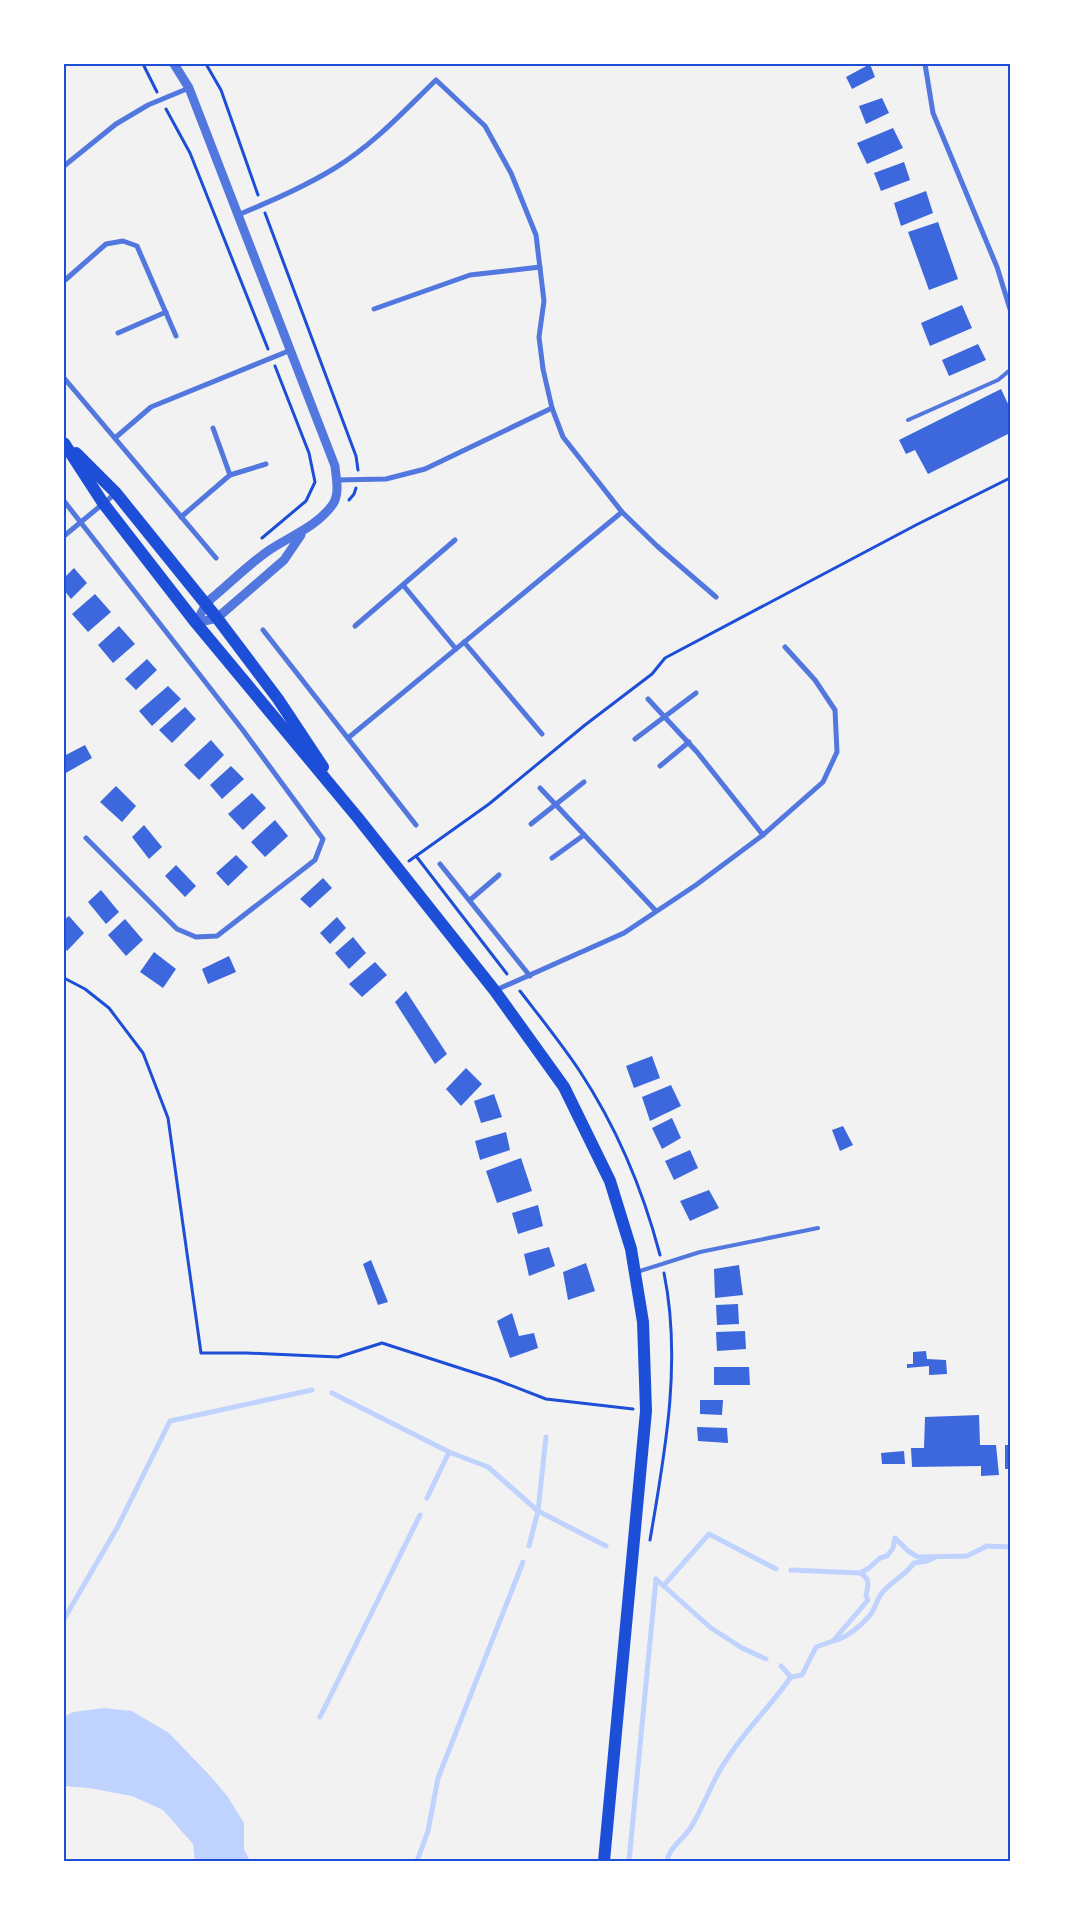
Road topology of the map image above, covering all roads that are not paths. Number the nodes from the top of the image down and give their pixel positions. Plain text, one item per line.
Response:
1 (174, 64) edge
2 (925, 64) edge
3 (189, 88) junction
4 (64, 166) edge
5 (238, 215) junction
6 (540, 267) junction
7 (64, 281) edge
8 (374, 309) dead end
9 (1010, 309) edge
10 (166, 312) junction
11 (118, 333) dead end
12 (176, 336) dead end
13 (291, 350) junction
14 (1010, 370) edge
15 (64, 378) edge
16 (552, 408) junction
17 (908, 420) dead end
18 (214, 428) dead end
19 (115, 438) junction
20 (64, 442) edge
21 (266, 464) dead end
22 (230, 475) junction
23 (336, 480) junction
24 (116, 493) junction
25 (64, 501) edge
26 (104, 503) junction
27 (622, 512) junction
28 (181, 517) junction
29 (80, 523) junction
30 (302, 532) junction
31 (64, 536) edge
32 (455, 540) dead end
33 (216, 558) dead end
34 (403, 585) junction
35 (716, 597) dead end
36 (206, 604) junction
37 (217, 618) junction
38 (196, 624) junction
39 (356, 626) dead end
40 (263, 630) dead end
41 (464, 642) junction
42 (785, 647) dead end
43 (456, 649) junction
44 (696, 693) dead end
45 (648, 699) dead end
46 (664, 716) junction
47 (542, 734) dead end
48 (348, 738) junction
49 (635, 739) dead end
50 (689, 742) junction
51 (660, 766) dead end
52 (584, 782) dead end
53 (540, 788) dead end
54 (556, 804) junction
55 (358, 818) junction
56 (531, 824) dead end
57 (416, 825) dead end
58 (763, 834) junction
59 (584, 835) junction
60 (86, 838) dead end
61 (552, 858) dead end
62 (440, 864) dead end
63 (499, 875) dead end
64 (470, 900) junction
65 (656, 911) junction
66 (530, 976) junction
67 (495, 990) junction
68 (818, 1228) dead end
69 (635, 1273) junction
70 (604, 1861) edge

1 - 3 street
2 - 9 street
3 - 4 street
3 - 5 street
5 - 6 street
5 - 13 street
6 - 8 street
6 - 16 street
7 - 10 street
10 - 11 street
10 - 12 street
13 - 19 street
13 - 23 street
14 - 17 lane
15 - 19 street
16 - 23 street
16 - 27 street
18 - 22 street
19 - 28 street
20 - 24 main road
20 - 26 main road
21 - 22 street
22 - 28 street
23 - 30 street
24 - 26 street
24 - 36 main road
25 - 29 street
26 - 29 street
26 - 38 main road
27 - 35 street
27 - 41 street
28 - 33 street
29 - 31 street
29 - 60 street
30 - 36 street
30 - 37 street
32 - 34 street
34 - 39 street
34 - 43 street
36 - 37 main road
36 - 38 street
37 - 38 street
37 - 55 main road
38 - 55 main road
40 - 48 street
41 - 43 street
41 - 47 street
42 - 58 street
43 - 48 street
44 - 46 street
45 - 46 street
46 - 49 street
46 - 50 street
48 - 57 street
50 - 51 street
50 - 58 street
52 - 54 street
53 - 54 street
54 - 56 street
54 - 59 street
55 - 67 main road
58 - 65 street
59 - 61 street
59 - 65 street
62 - 64 street
63 - 64 street
64 - 66 street
65 - 66 street
66 - 67 street
67 - 69 main road
68 - 69 lane
69 - 70 main road

